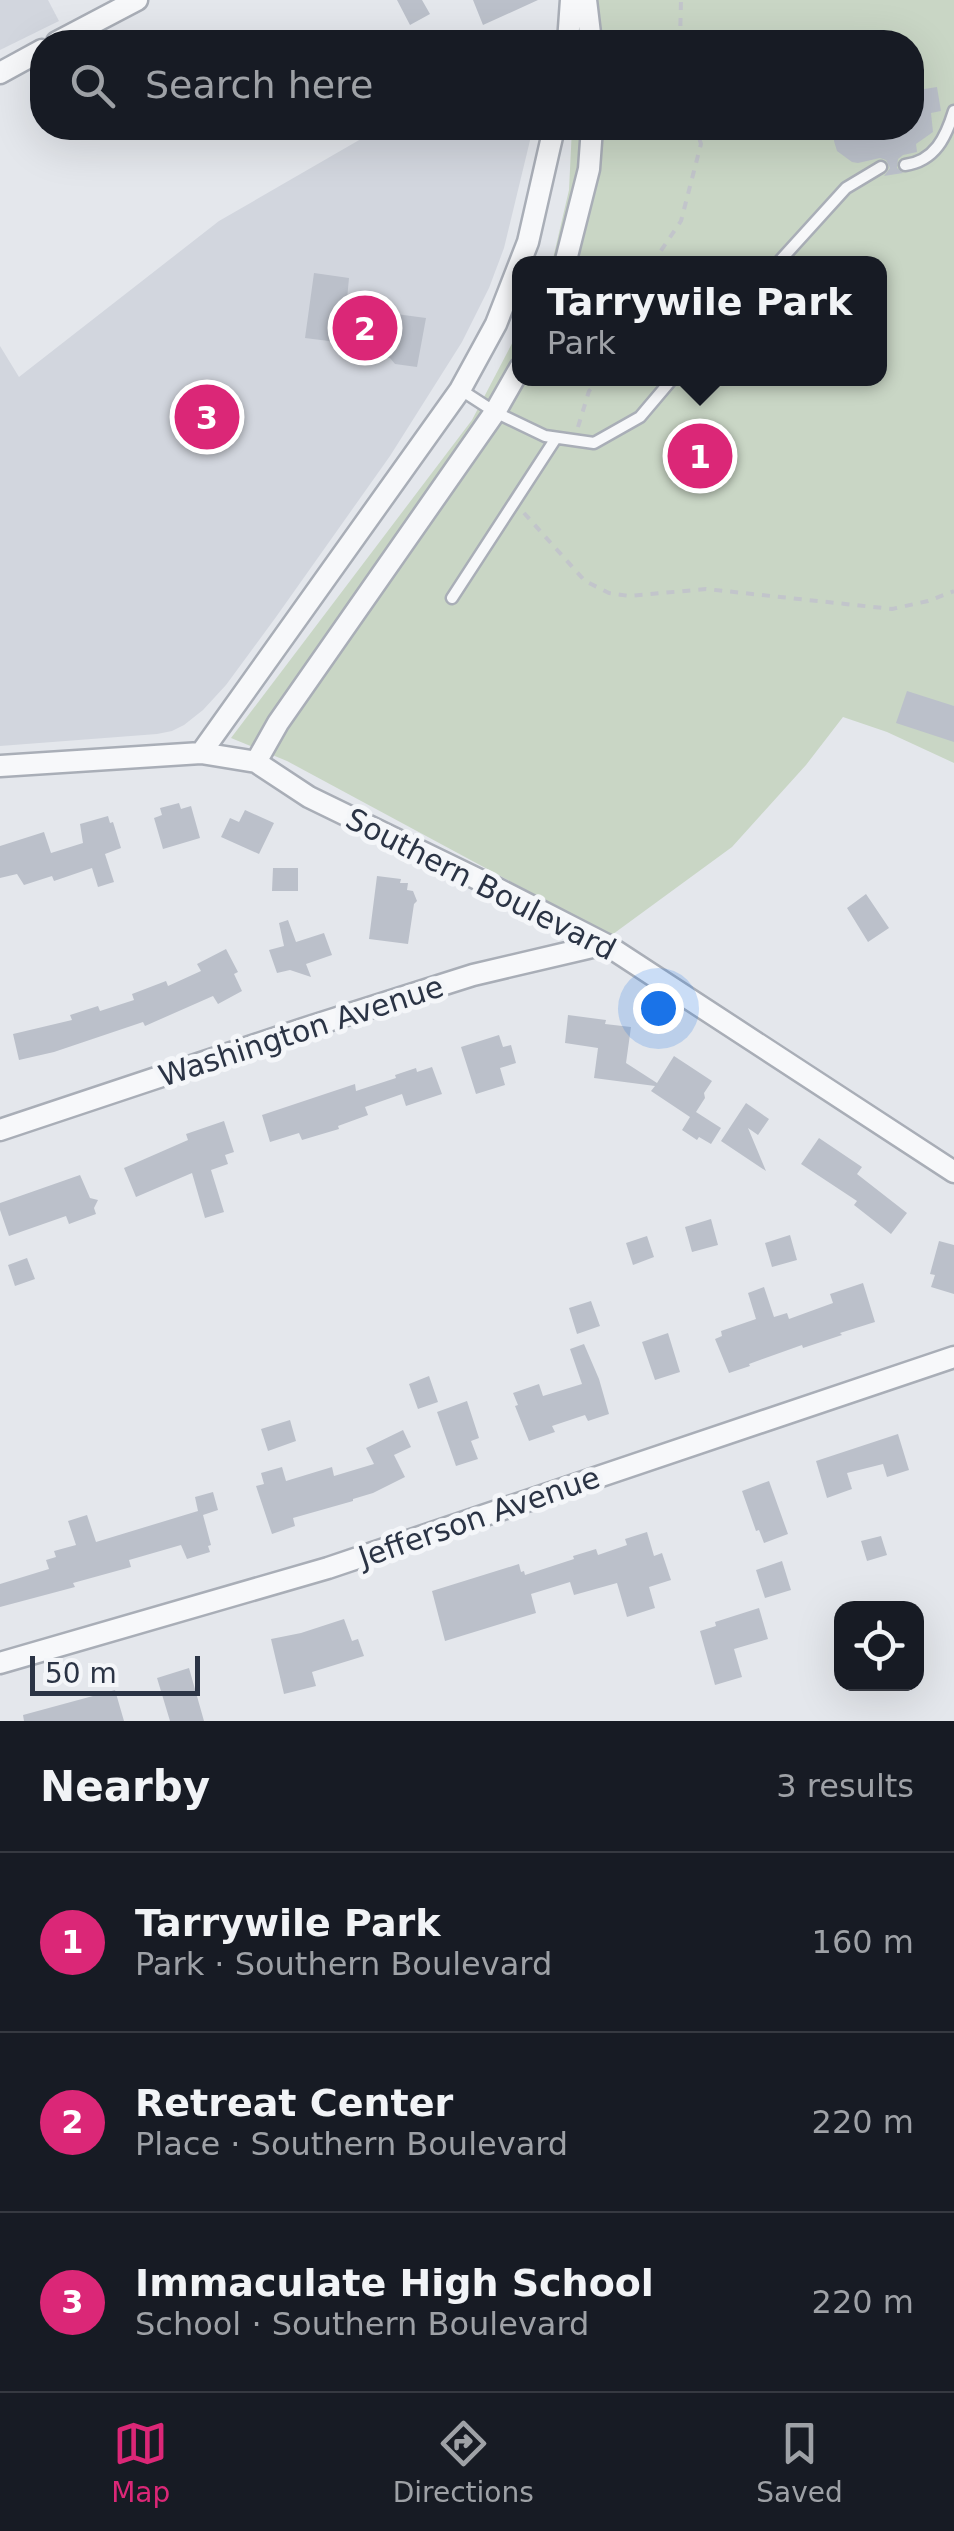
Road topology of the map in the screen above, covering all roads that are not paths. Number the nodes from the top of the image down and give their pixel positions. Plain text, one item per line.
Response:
1 (137, 0) edge
2 (571, 0) edge
3 (586, 0) edge
4 (80, 30) edge
5 (569, 30) edge
6 (590, 30) edge
7 (30, 57) edge
8 (0, 73) edge
9 (954, 111) edge
10 (551, 140) edge
11 (591, 140) edge
12 (905, 165) dead end
13 (881, 167) dead end
14 (523, 256) edge
15 (568, 256) edge
16 (784, 256) edge
17 (512, 283) edge
18 (512, 382) edge
19 (666, 386) edge
20 (460, 390) junction
21 (495, 412) junction
22 (556, 438) junction
23 (452, 598) dead end
24 (201, 753) junction
25 (256, 762) junction
26 (0, 766) edge
27 (605, 944) junction
28 (0, 1130) edge
29 (954, 1172) edge
30 (954, 1357) edge
31 (0, 1663) edge

1 - 4 street
2 - 5 street
3 - 6 street
7 - 8 street
9 - 12 lane
10 - 14 street
11 - 15 street
13 - 16 lane
17 - 20 street
18 - 21 street
19 - 22 lane
20 - 21 lane
20 - 24 street
21 - 22 lane
21 - 25 street
22 - 23 lane
24 - 25 street, Southern Boulevard
24 - 26 street, Southern Boulevard
25 - 27 street, Southern Boulevard
27 - 28 street, Washington Avenue
27 - 29 street, Southern Boulevard
30 - 31 street, Jefferson Avenue

